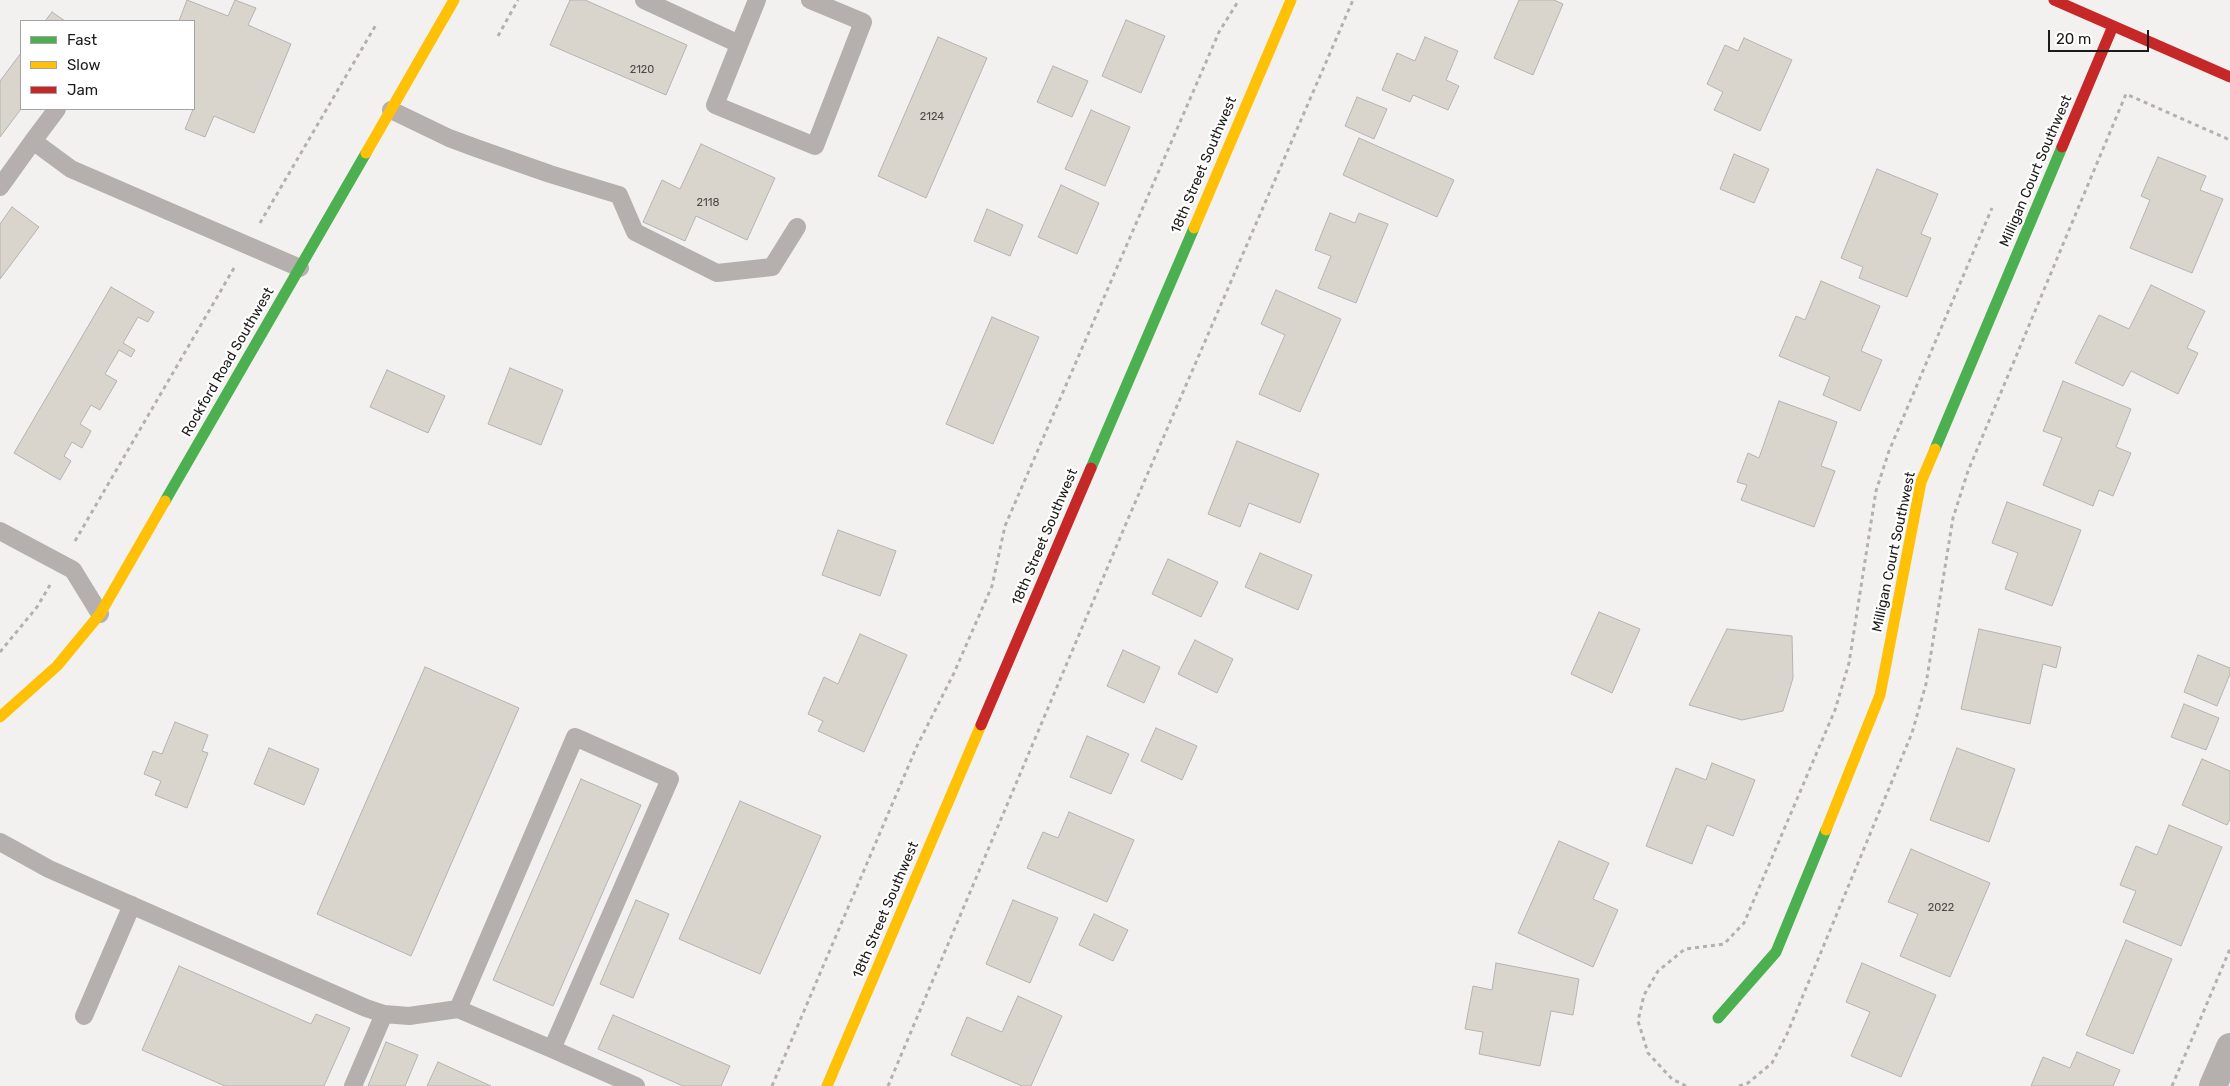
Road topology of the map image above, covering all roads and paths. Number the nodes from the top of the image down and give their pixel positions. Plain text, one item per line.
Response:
1 (454, 0) edge
2 (518, 0) edge
3 (644, 0) edge
4 (756, 0) edge
5 (810, 0) edge
6 (1239, 0) edge
7 (1291, 0) edge
8 (1353, 0) edge
9 (2054, 0) edge
10 (376, 23) dead end
11 (2113, 26) junction
12 (498, 36) dead end
13 (739, 44) junction
14 (2230, 77) edge
15 (56, 110) edge
16 (391, 110) junction
17 (2230, 140) edge
18 (33, 142) junction
19 (0, 187) edge
20 (1992, 208) dead end
21 (797, 226) dead end
22 (247, 245) junction
23 (300, 268) junction
24 (0, 531) edge
25 (62, 564) junction
26 (100, 614) junction
27 (0, 652) edge
28 (0, 716) edge
29 (0, 842) edge
30 (132, 905) junction
31 (2230, 949) edge
32 (458, 1009) junction
33 (384, 1014) junction
34 (84, 1016) dead end
35 (1718, 1018) dead end
36 (2230, 1047) edge
37 (552, 1049) junction
38 (353, 1086) edge
39 (636, 1086) edge
40 (772, 1086) edge
41 (827, 1086) edge
42 (888, 1086) edge
43 (1686, 1086) edge
44 (1739, 1086) edge
45 (2172, 1086) edge
46 (2214, 1086) edge

1 - 16 street, Rockford Road Southwest
2 - 12 path
3 - 13 lane
4 - 13 lane
5 - 13 lane
6 - 40 path
7 - 41 street, 18th Street Southwest
8 - 42 path
9 - 11 street
10 - 22 path
11 - 14 street
11 - 35 street, Milligan Court Southwest
15 - 18 lane
16 - 21 lane
16 - 23 street, Rockford Road Southwest
17 - 44 path
18 - 19 lane
18 - 22 lane
20 - 43 path
22 - 23 lane
22 - 25 path
23 - 26 street, Rockford Road Southwest
24 - 25 lane
25 - 26 lane
25 - 27 path
26 - 28 street, Rockford Road Southwest
29 - 30 lane
30 - 33 lane
30 - 34 lane
31 - 45 path
32 - 33 lane
32 - 37 lane
32 - 37 lane
33 - 38 lane
36 - 46 street
37 - 39 lane

